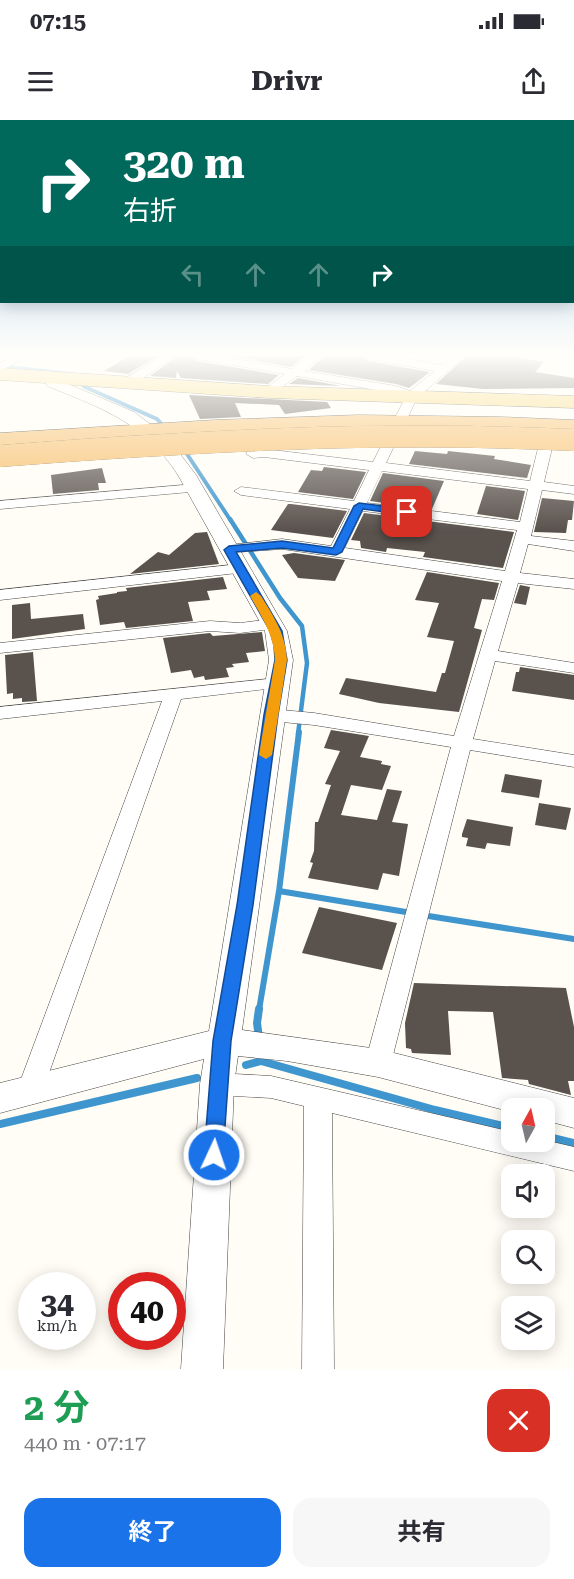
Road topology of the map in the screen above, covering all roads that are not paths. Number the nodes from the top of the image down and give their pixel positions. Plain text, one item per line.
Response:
1 (125, 414) edge
2 (403, 414) edge
3 (550, 414) edge
4 (469, 422) junction
5 (574, 427) edge
6 (395, 430) junction
7 (574, 433) edge
8 (215, 436) junction
9 (160, 440) junction
10 (574, 440) edge
11 (334, 441) junction
12 (546, 444) junction
13 (8, 446) edge
14 (574, 446) edge
15 (303, 450) junction
16 (253, 454) dead end
17 (0, 463) edge
18 (378, 467) junction
19 (537, 486) junction
20 (195, 488) junction
21 (574, 490) edge
22 (241, 491) dead end
23 (0, 505) edge
24 (359, 506) junction
25 (524, 533) junction
26 (574, 546) edge
27 (336, 552) junction
28 (236, 556) junction
29 (511, 577) junction
30 (574, 584) edge
31 (0, 595) edge
32 (272, 624) junction
33 (0, 648) edge
34 (487, 655) junction
35 (574, 668) edge
36 (277, 683) junction
37 (173, 695) junction
38 (0, 713) edge
39 (279, 716) junction
40 (462, 742) junction
41 (574, 761) edge
42 (232, 1042) junction
43 (378, 1063) junction
44 (218, 1084) junction
45 (15, 1094) edge
46 (318, 1098) junction
47 (574, 1113) edge
48 (574, 1159) edge
49 (202, 1369) edge
50 (318, 1369) edge

1 - 9 street
2 - 6 street
3 - 4 main road
4 - 5 highway
4 - 6 highway
6 - 8 highway
6 - 11 highway
6 - 12 highway
6 - 18 street
7 - 13 highway
8 - 9 highway, bridge
8 - 11 highway
8 - 15 highway
9 - 13 highway
9 - 17 highway
9 - 20 street
10 - 13 highway, bridge
11 - 15 highway
12 - 14 highway
12 - 19 street
15 - 16 street
15 - 18 street
18 - 19 street
18 - 24 street
19 - 21 street
19 - 25 street
20 - 23 street
20 - 28 street
22 - 24 street
24 - 25 street
24 - 27 street
25 - 26 street
25 - 29 street
27 - 28 street
27 - 29 street
28 - 31 street
28 - 32 street
29 - 30 street
29 - 34 street
32 - 33 street
32 - 36 street
34 - 35 street
34 - 40 street
36 - 37 street
36 - 39 street
37 - 38 street
37 - 45 street
39 - 40 street
39 - 42 street
40 - 41 street
40 - 43 street
42 - 43 street
42 - 44 street
42 - 45 street
43 - 47 street
44 - 46 street
44 - 49 street
46 - 48 street
46 - 50 street

